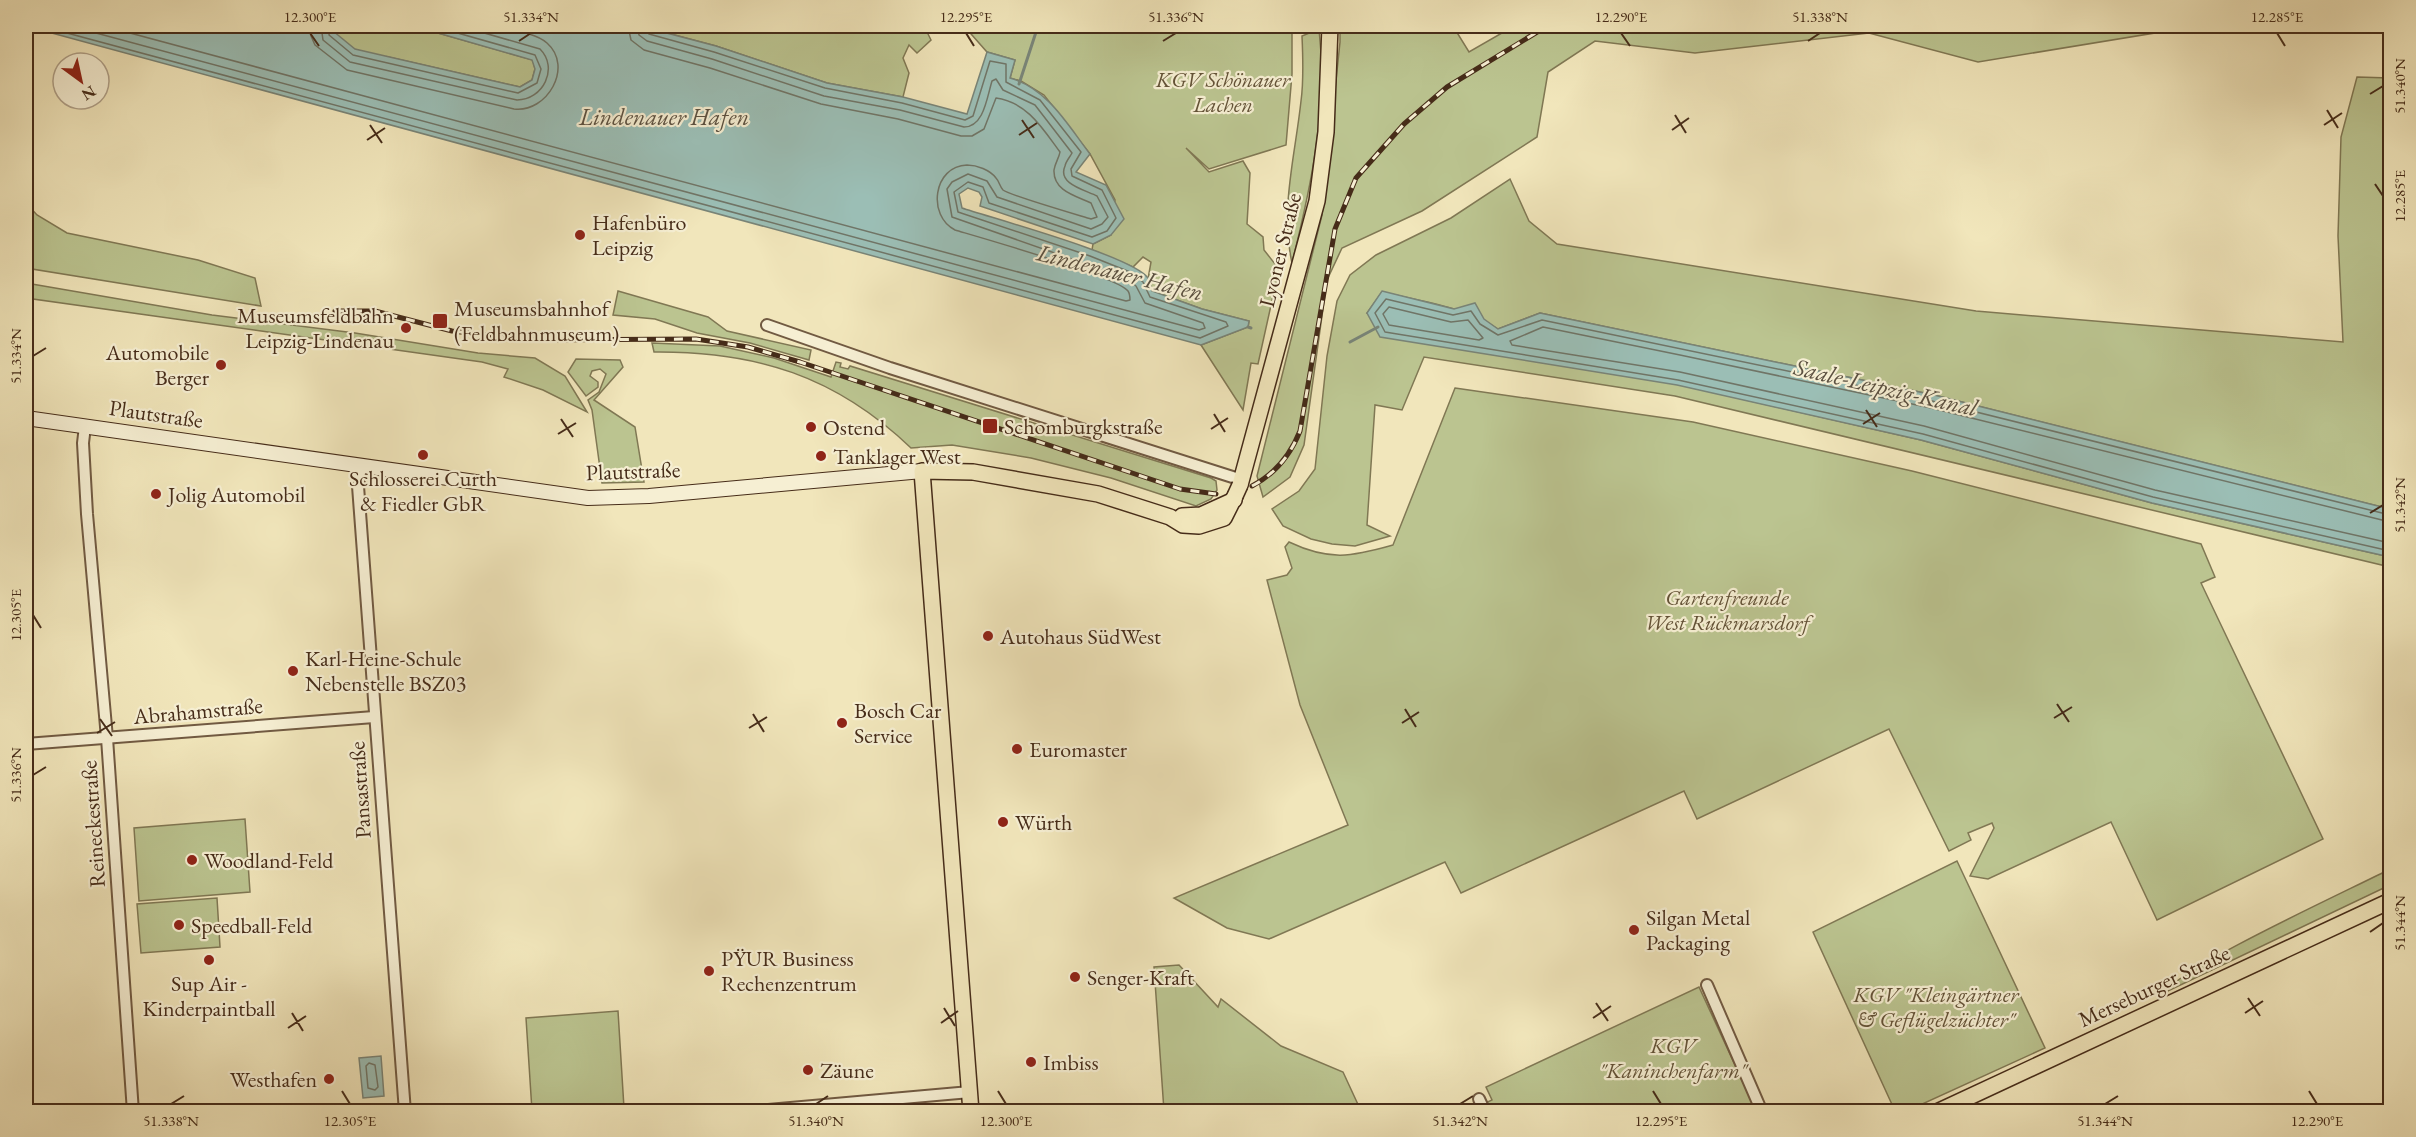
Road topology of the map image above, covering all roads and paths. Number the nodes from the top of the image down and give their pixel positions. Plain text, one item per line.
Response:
1 (1330, 26) edge
2 (767, 325) dead end
3 (26, 418) edge
4 (85, 426) junction
5 (361, 466) junction
6 (922, 471) junction
7 (1238, 490) junction
8 (374, 717) junction
9 (107, 738) junction
10 (26, 744) edge
11 (2391, 901) edge
12 (1707, 985) dead end
13 (970, 1092) junction
14 (1479, 1099) dead end
15 (133, 1112) edge
16 (405, 1112) edge
17 (744, 1112) edge
18 (972, 1112) edge
19 (1485, 1112) edge
20 (1762, 1112) edge
21 (1937, 1112) edge

1 - 7 main road, Lyoner Straße
2 - 7 street
3 - 4 main road, Plautstraße
4 - 5 main road, Plautstraße
4 - 9 street, Reineckestraße
5 - 6 main road, Plautstraße
5 - 8 street, Pansastraße
6 - 7 main road, Plautstraße
6 - 13 main road
8 - 9 street, Abrahamstraße
8 - 16 street, Pansastraße
9 - 10 street, Abrahamstraße
9 - 15 street, Reineckestraße
11 - 21 main road, Merseburger Straße
12 - 20 street
13 - 17 street
13 - 18 main road
14 - 19 street

